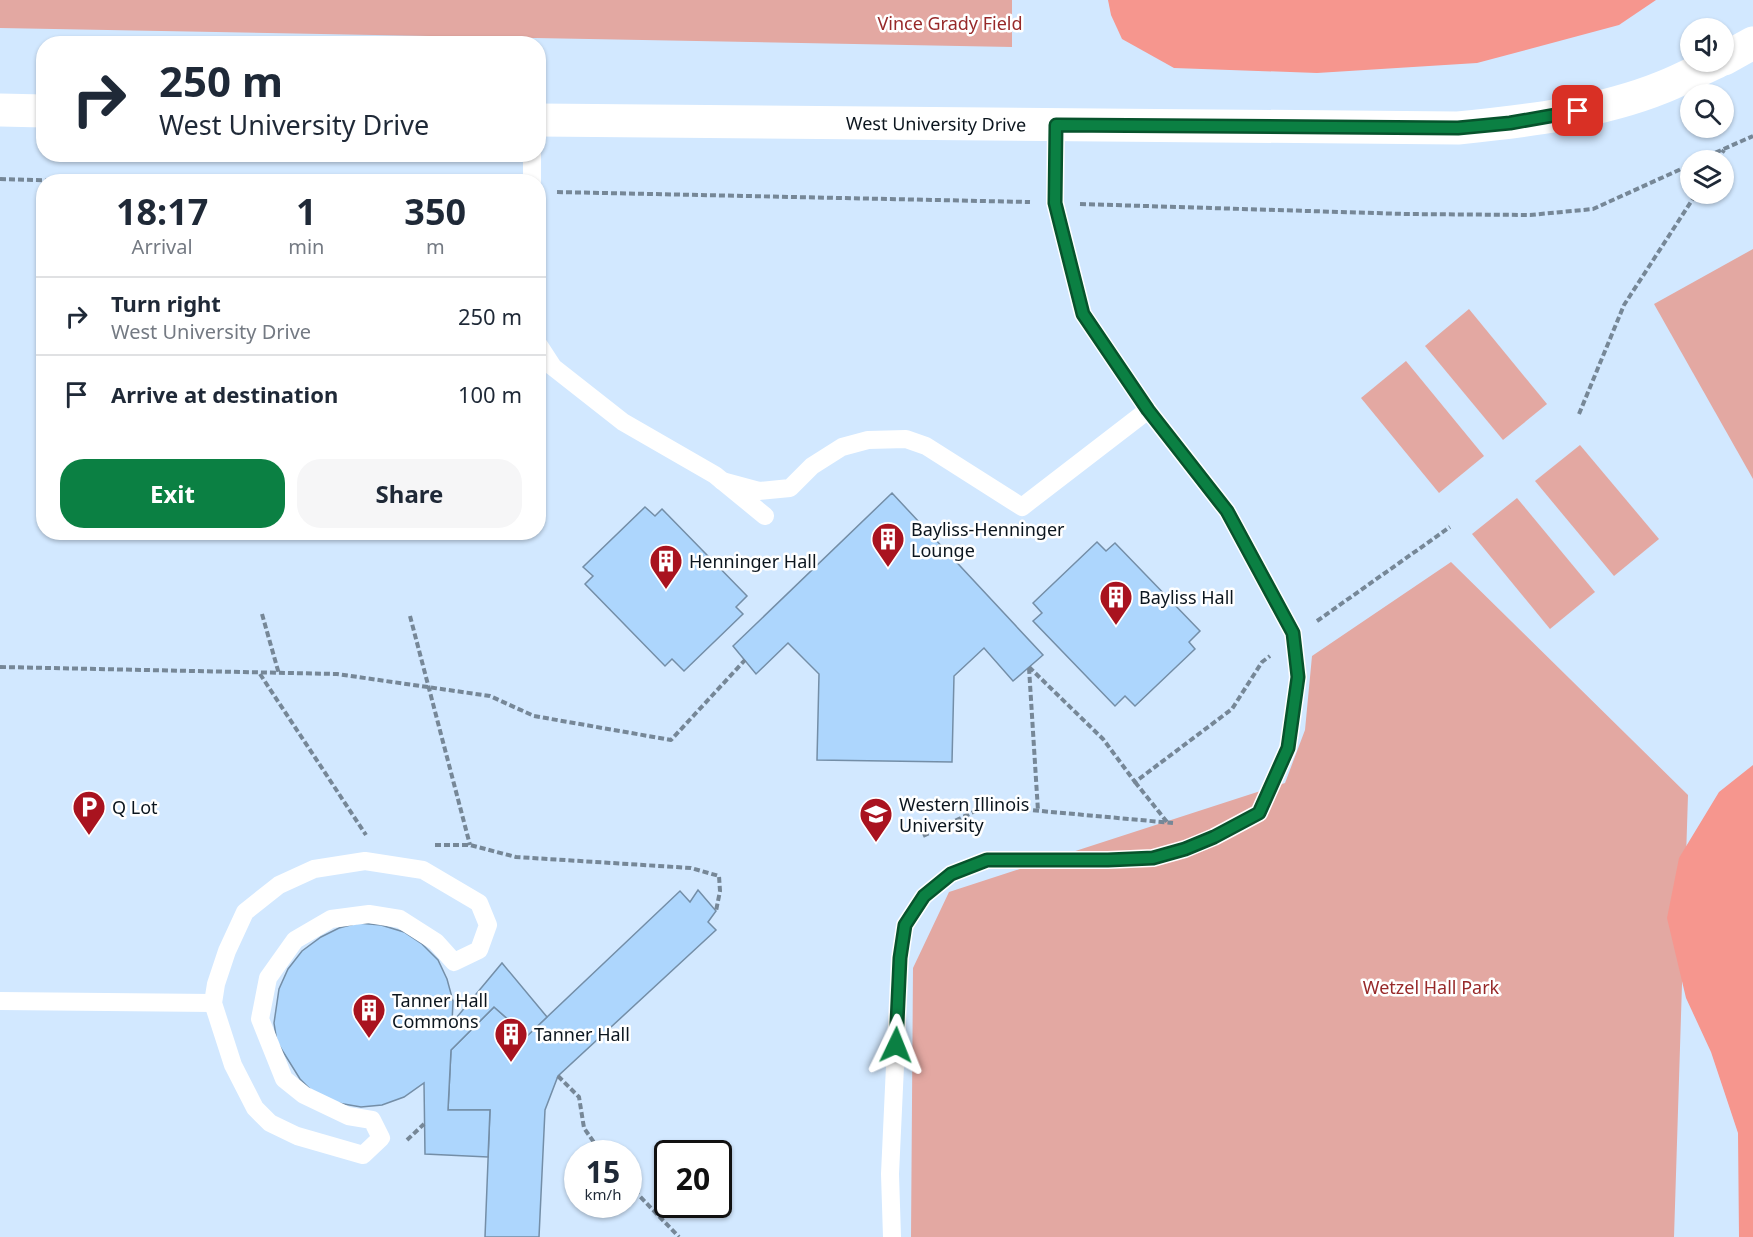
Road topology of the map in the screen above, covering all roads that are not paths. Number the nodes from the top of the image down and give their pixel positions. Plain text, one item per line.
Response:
1 (1753, 43) edge
2 (1734, 53) edge
3 (1696, 72) edge
4 (0, 110) edge
5 (36, 111) edge
6 (546, 120) edge
7 (1056, 125) junction
8 (546, 356) edge
9 (1148, 410) junction
10 (722, 481) junction
11 (765, 516) dead end
12 (0, 1001) edge
13 (213, 1003) junction
14 (892, 1237) edge

1 - 2 street
3 - 7 street, West University Drive
4 - 5 street
6 - 7 street, West University Drive
7 - 9 lane
8 - 10 lane
9 - 10 lane
9 - 14 lane
10 - 11 lane
12 - 13 lane
13 - 13 lane

